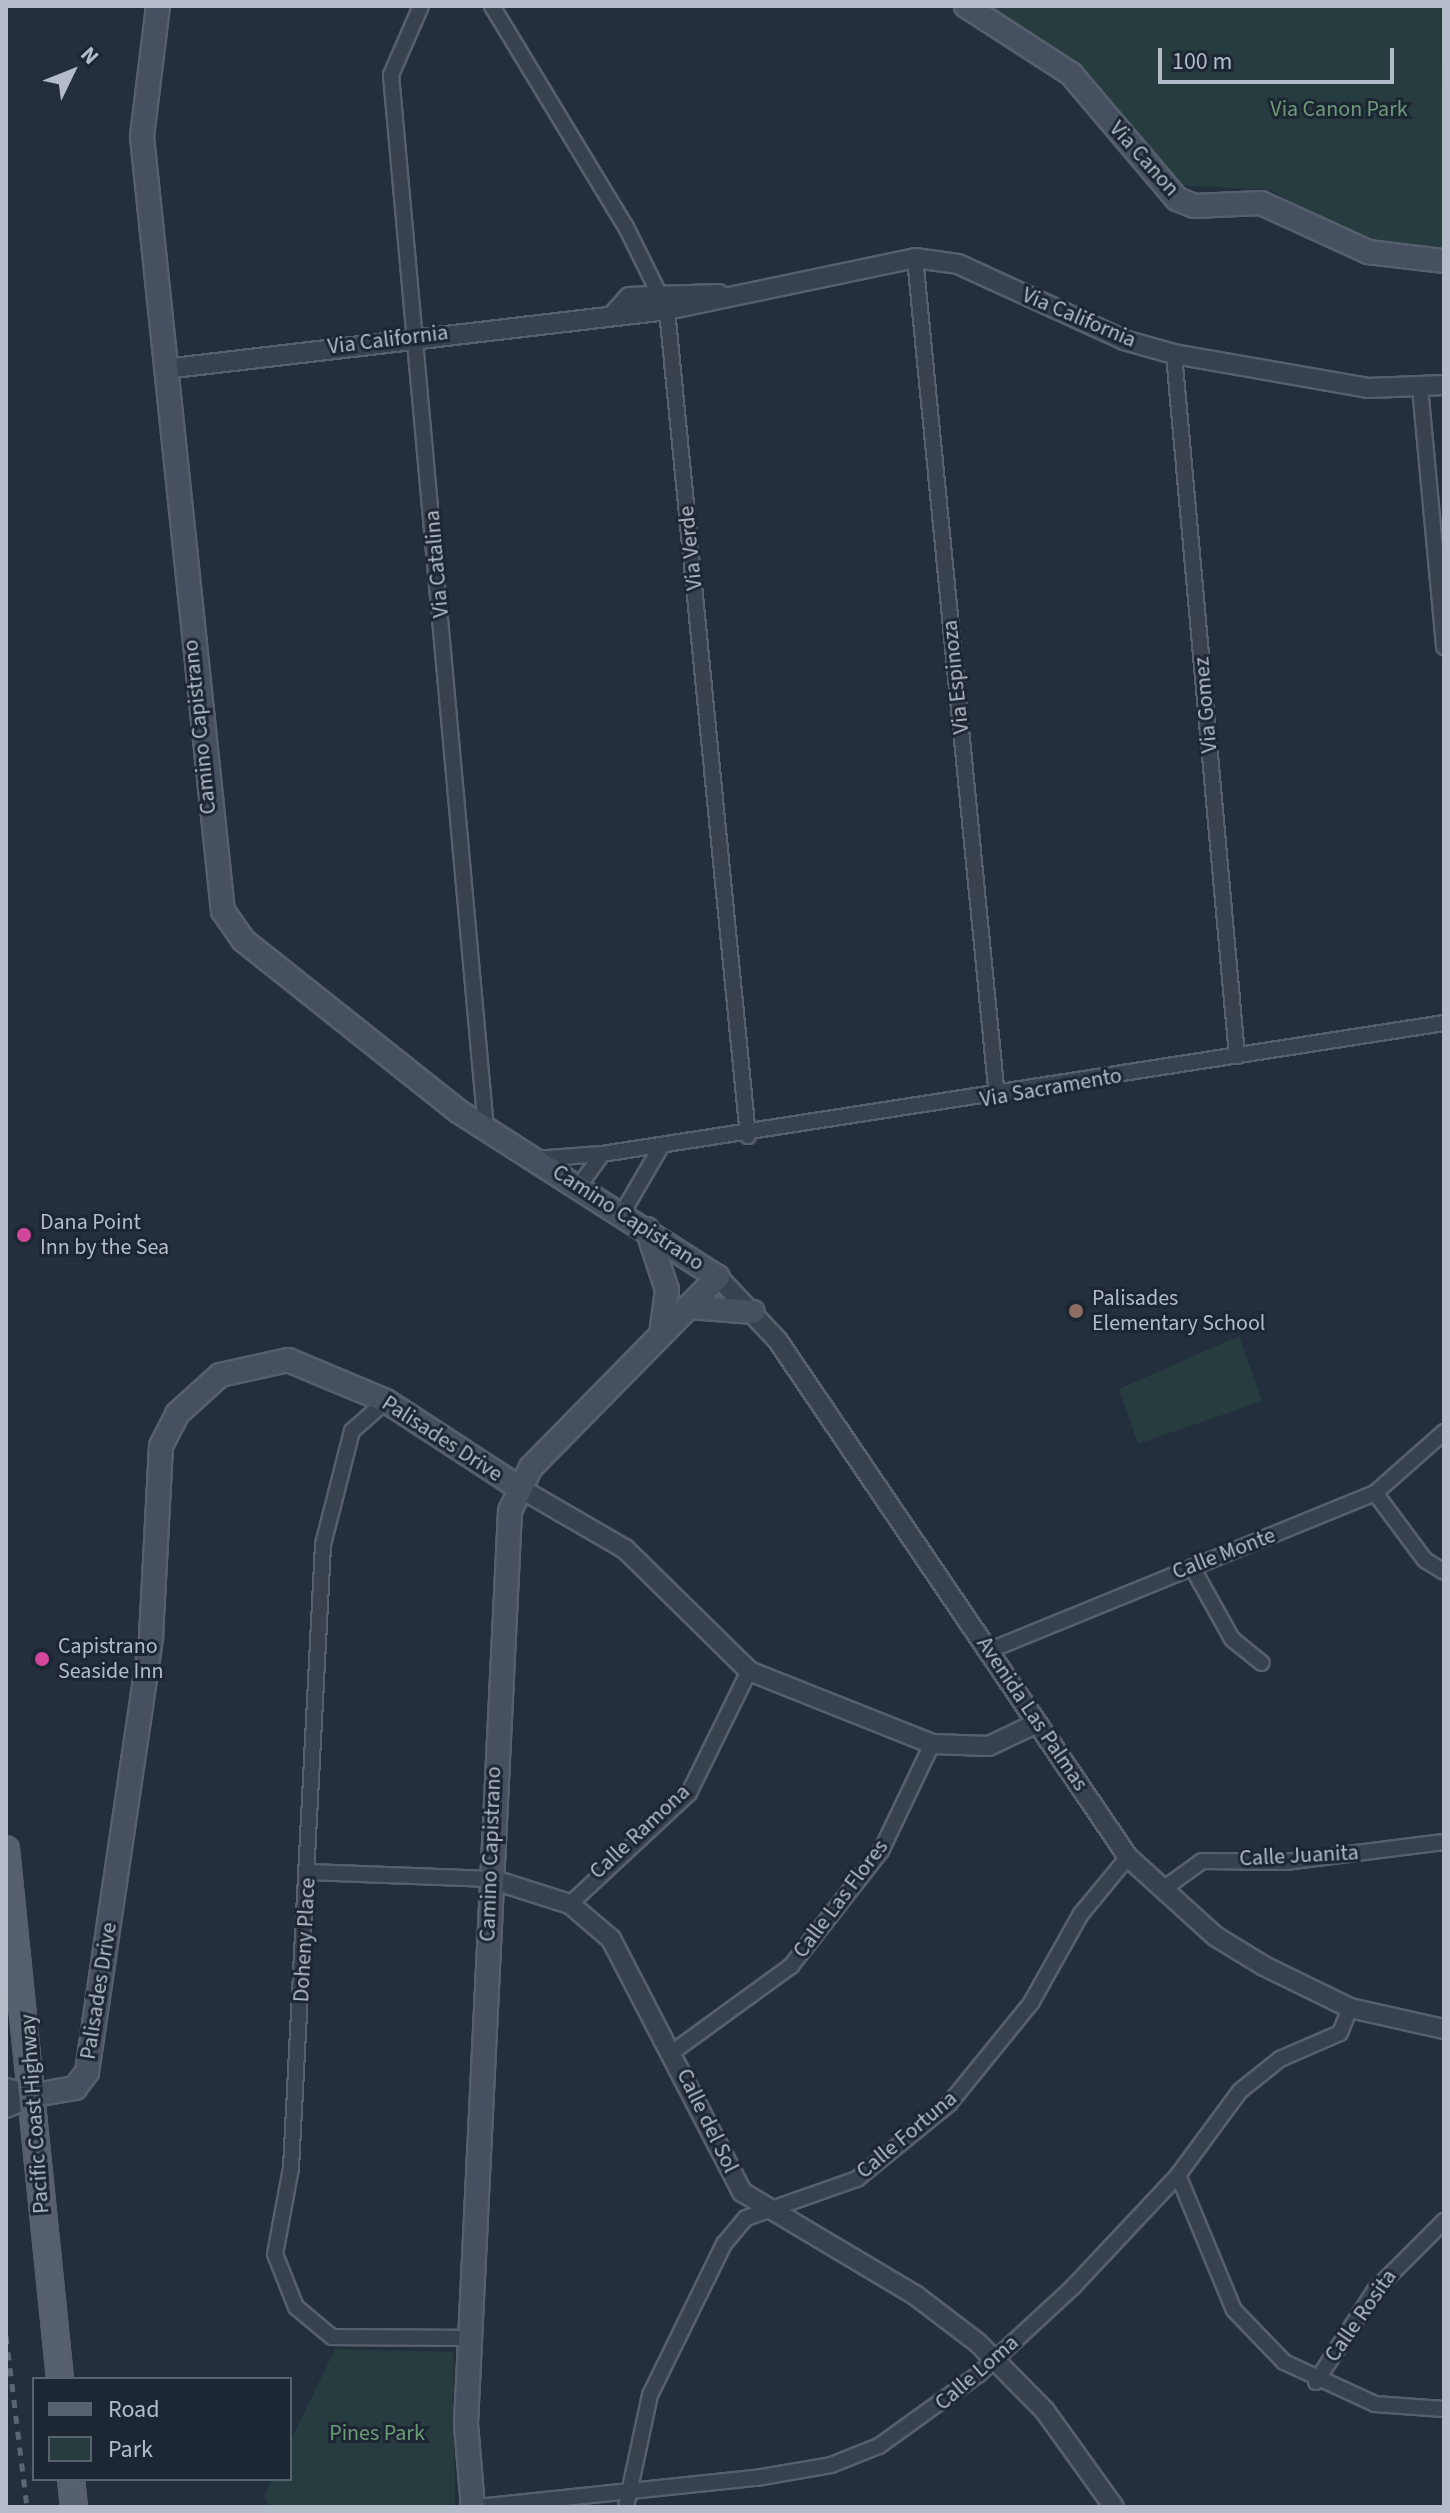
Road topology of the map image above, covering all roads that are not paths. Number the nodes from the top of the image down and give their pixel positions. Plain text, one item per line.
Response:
1 (421, 6) edge
2 (492, 6) edge
3 (966, 6) edge
4 (154, 8) edge
5 (915, 258) junction
6 (1444, 261) edge
7 (664, 302) junction
8 (417, 336) junction
9 (1174, 354) junction
10 (165, 369) junction
11 (1444, 385) edge
12 (1420, 387) junction
13 (1444, 647) edge
14 (1444, 1023) edge
15 (1237, 1056) junction
16 (997, 1097) junction
17 (486, 1129) junction
18 (748, 1136) junction
19 (659, 1150) junction
20 (602, 1154) junction
21 (535, 1159) junction
22 (579, 1186) junction
23 (623, 1212) junction
24 (646, 1227) junction
25 (718, 1277) junction
26 (688, 1307) junction
27 (753, 1312) junction
28 (661, 1335) junction
29 (386, 1401) junction
30 (1444, 1432) edge
31 (518, 1487) junction
32 (1375, 1493) junction
33 (1192, 1567) junction
34 (1444, 1572) edge
35 (988, 1651) junction
36 (1262, 1663) dead end
37 (749, 1671) junction
38 (1037, 1723) junction
39 (932, 1744) junction
40 (1444, 1842) edge
41 (6, 1849) edge
42 (1128, 1857) junction
43 (309, 1872) junction
44 (491, 1879) junction
45 (1162, 1890) junction
46 (570, 1904) junction
47 (1350, 2008) junction
48 (1444, 2029) edge
49 (674, 2051) junction
50 (6, 2088) edge
51 (35, 2095) junction
52 (6, 2108) edge
53 (1178, 2175) junction
54 (768, 2213) junction
55 (1444, 2221) edge
56 (469, 2338) junction
57 (995, 2359) junction
58 (60, 2377) edge
59 (1316, 2382) junction
60 (1444, 2409) edge
61 (71, 2481) edge
62 (626, 2488) junction
63 (74, 2507) edge
64 (475, 2507) edge
65 (626, 2507) edge
66 (1114, 2507) edge

1 - 8 street, Via Catalina
2 - 7 street, Via Verde
3 - 6 main road, Via Canon
4 - 10 main road, Camino Capistrano
5 - 7 street, Via California
5 - 9 street, Via California
5 - 16 street, Via Espinoza
7 - 8 street, Via California
7 - 18 street, Via Verde
8 - 10 street, Via California
8 - 17 street, Via Catalina
9 - 12 street, Via California
9 - 15 street, Via Gomez
10 - 17 main road, Camino Capistrano
11 - 12 street, Via California
12 - 13 street
14 - 15 street, Via Sacramento
15 - 16 street, Via Sacramento
16 - 18 street, Via Sacramento
17 - 21 main road, Camino Capistrano
18 - 19 street, Via Sacramento
19 - 20 street, Via Sacramento
19 - 23 street
20 - 21 street, Via Sacramento
20 - 22 street
21 - 22 main road, Camino Capistrano
22 - 23 main road, Camino Capistrano
23 - 24 main road, Camino Capistrano
24 - 25 main road, Camino Capistrano
24 - 28 main road
25 - 26 main road, Camino Capistrano
25 - 27 street, Avenida Las Palmas
26 - 27 main road
26 - 28 main road, Camino Capistrano
27 - 35 street, Avenida Las Palmas
28 - 31 main road, Camino Capistrano
29 - 31 main road, Palisades Drive
29 - 43 street, Doheny Place
29 - 51 main road, Palisades Drive
30 - 32 street, Calle Monte
31 - 37 street, Palisades Drive
31 - 44 main road, Camino Capistrano
32 - 33 street, Calle Monte
32 - 34 street
33 - 35 street, Calle Monte
33 - 36 street
35 - 38 street, Avenida Las Palmas
37 - 39 street, Palisades Drive
37 - 46 street, Calle Ramona
38 - 39 street, Palisades Drive
38 - 42 street, Avenida Las Palmas
39 - 49 street, Calle Las Flores
40 - 45 street, Calle Juanita
41 - 51 main road, Pacific Coast Highway
42 - 45 street, Avenida Las Palmas
42 - 54 street, Calle Fortuna
43 - 44 street, Calle del Sol
43 - 56 street, Doheny Place
44 - 46 street, Calle del Sol
44 - 56 main road, Camino Capistrano
45 - 47 street, Avenida Las Palmas
46 - 49 street, Calle del Sol
47 - 48 street, Avenida Las Palmas
47 - 53 street, Calle Loma
49 - 54 street, Calle del Sol
50 - 51 street
51 - 52 street
51 - 58 main road, Pacific Coast Highway
53 - 57 street, Calle Loma
53 - 59 street
54 - 57 street, Calle del Sol
54 - 62 street, Calle Fortuna
55 - 59 street, Calle Rosita
56 - 64 main road, Camino Capistrano
57 - 62 street, Calle Loma
57 - 66 street, Calle del Sol
59 - 60 street
61 - 63 main road
62 - 64 street, Calle Loma
62 - 65 street, Calle Fortuna

